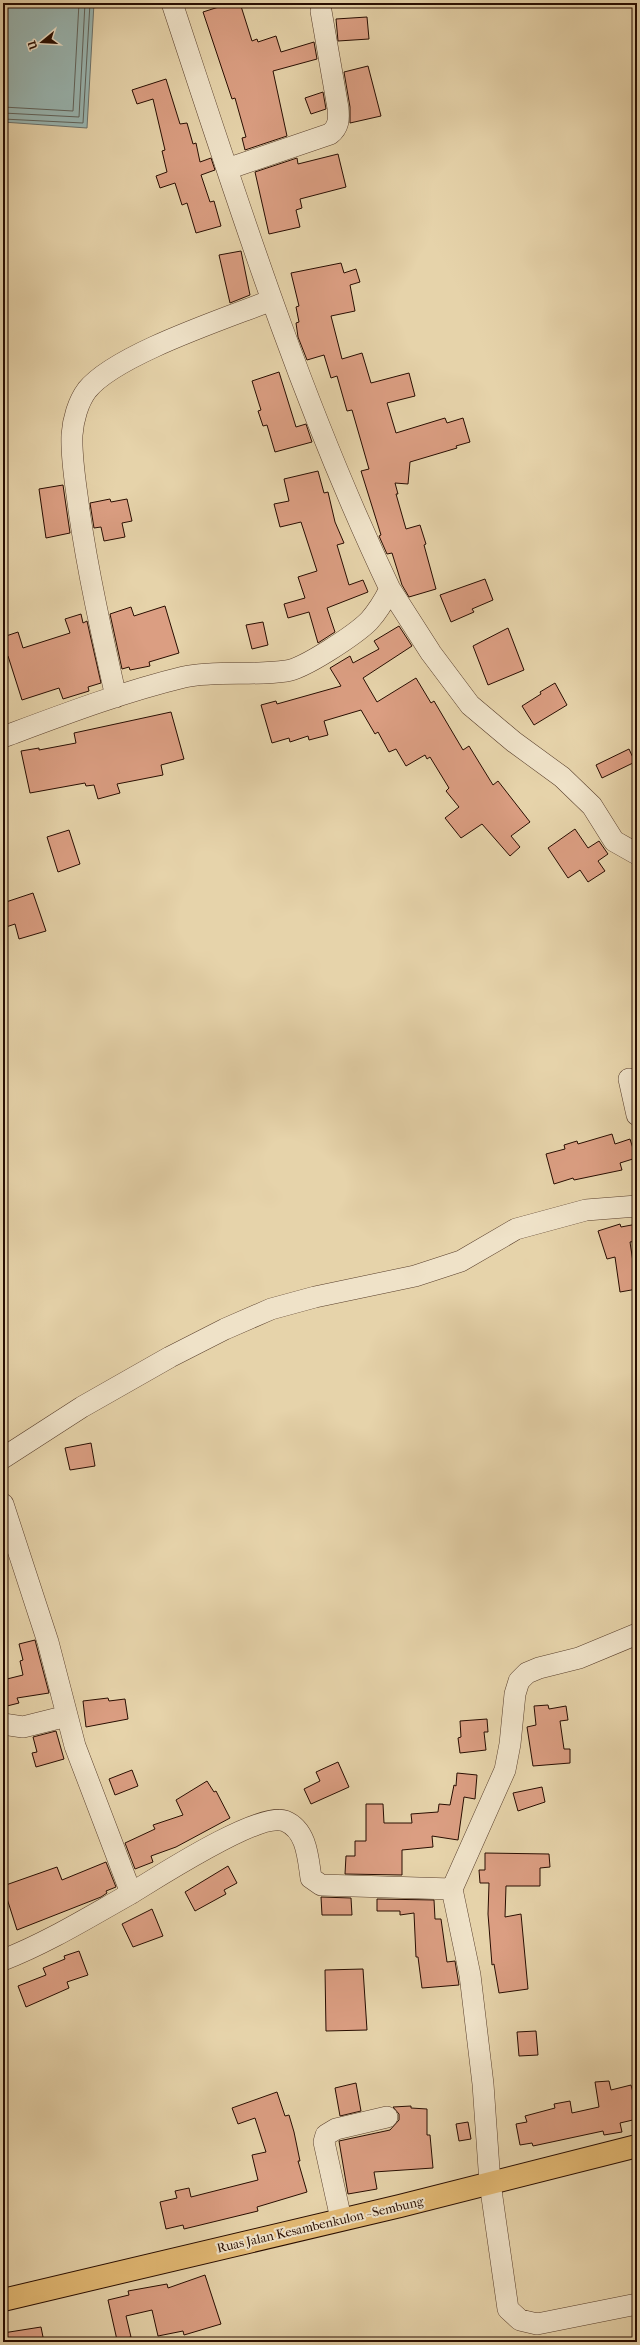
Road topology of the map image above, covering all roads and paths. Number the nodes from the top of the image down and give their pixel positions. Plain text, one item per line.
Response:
1 (172, 3) edge
2 (321, 11) dead end
3 (227, 169) junction
4 (272, 300) junction
5 (390, 588) junction
6 (116, 697) junction
7 (3, 737) edge
8 (637, 854) edge
9 (629, 1079) dead end
10 (637, 1116) edge
11 (637, 1206) edge
12 (3, 1458) edge
13 (3, 1504) edge
14 (637, 1634) edge
15 (67, 1716) junction
16 (3, 1724) edge
17 (452, 1889) junction
18 (131, 1893) junction
19 (3, 1960) edge
20 (387, 2117) dead end
21 (637, 2146) edge
22 (490, 2183) junction
23 (341, 2219) junction
24 (3, 2300) edge
25 (637, 2304) edge

1 - 3 street
2 - 3 street
3 - 4 street
4 - 5 street
4 - 6 street
5 - 6 street
5 - 8 street
6 - 7 street
9 - 10 street
11 - 12 street
13 - 15 street
14 - 17 street
15 - 16 street
15 - 18 street
17 - 18 street
17 - 22 street
18 - 19 street
20 - 23 street
21 - 22 main road, Ruas Jalan Kesambenkulon - Sembung
22 - 23 main road, Ruas Jalan Kesambenkulon - Sembung
22 - 25 street
23 - 24 main road, Ruas Jalan Kesambenkulon - Sembung

